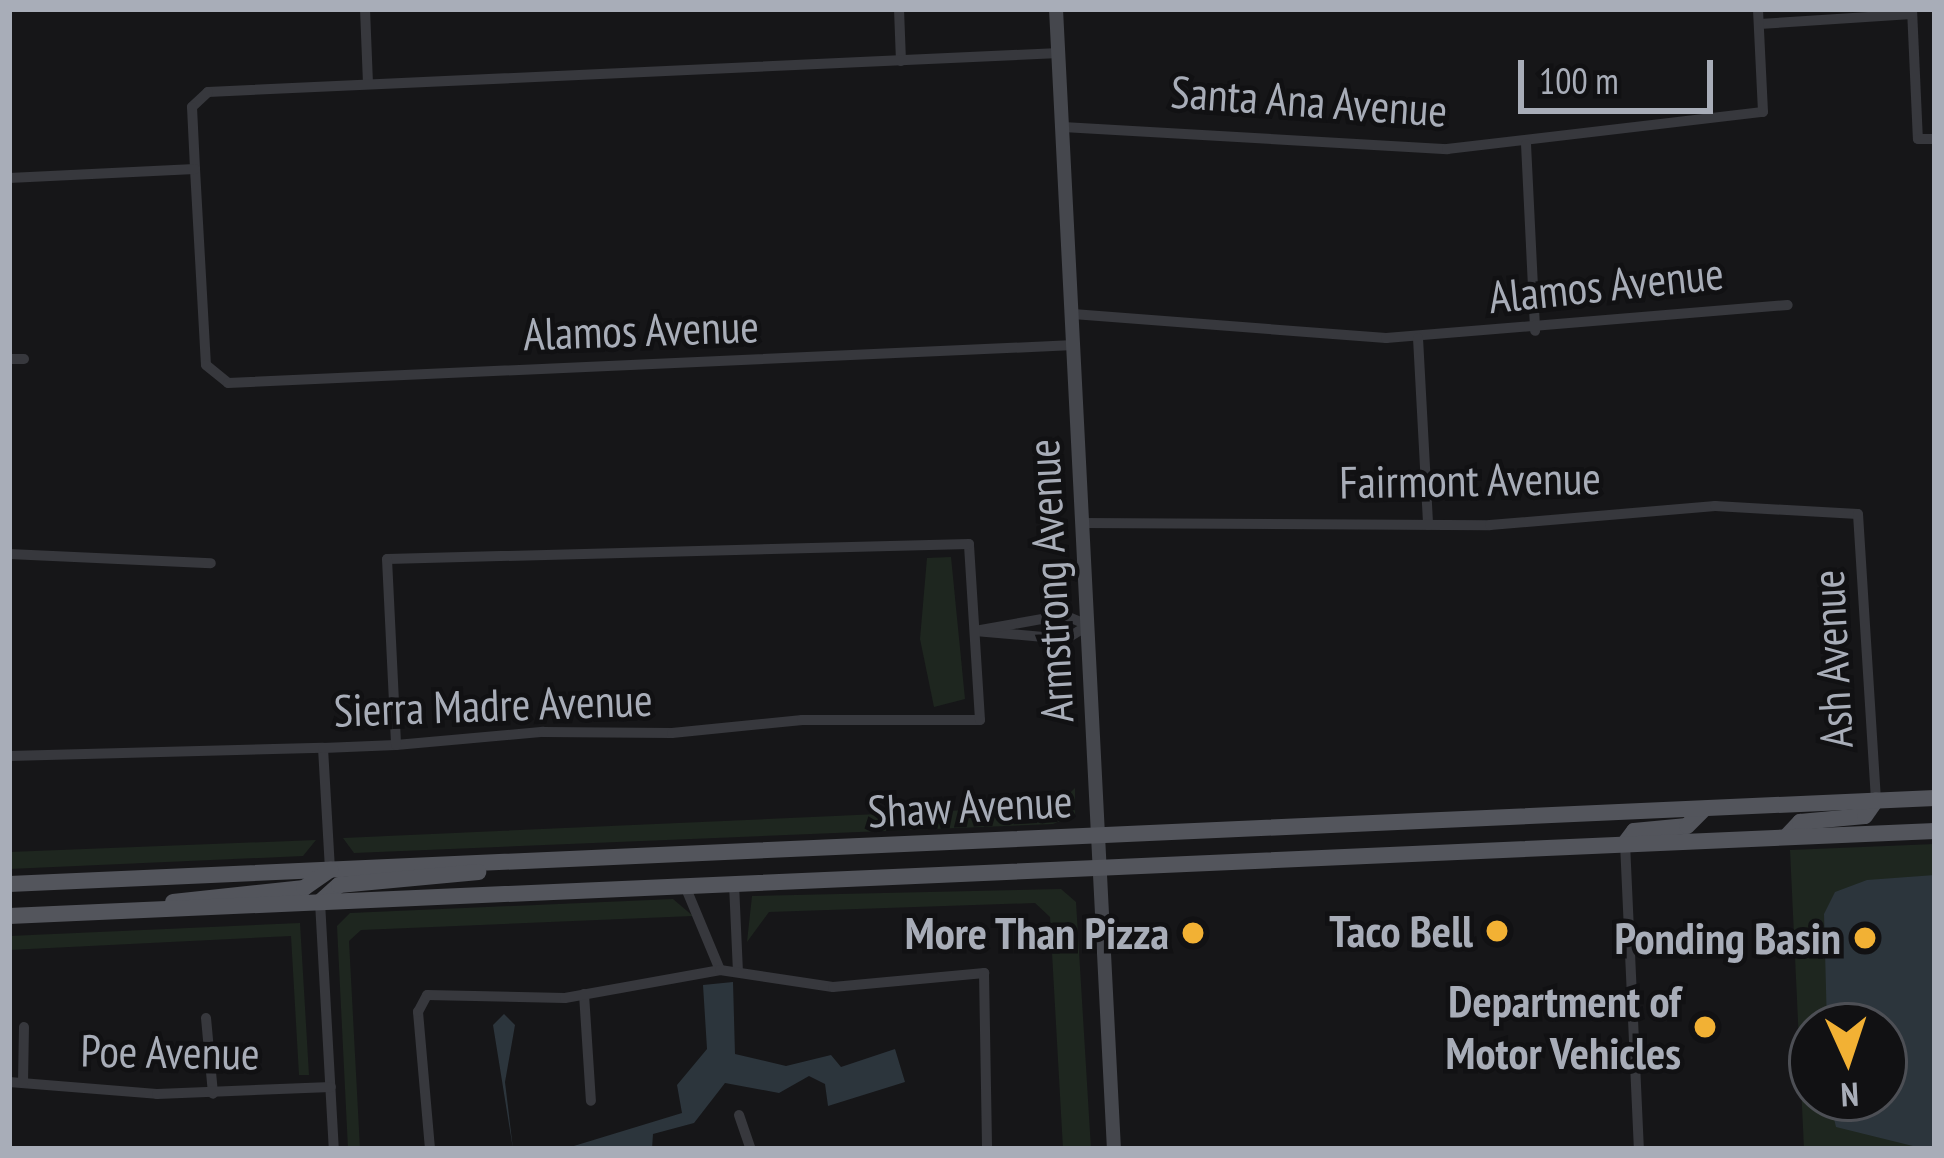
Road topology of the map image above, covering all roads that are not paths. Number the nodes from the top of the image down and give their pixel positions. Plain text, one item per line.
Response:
1 (365, 9) edge
2 (898, 9) edge
3 (1056, 9) edge
4 (1758, 9) edge
5 (1912, 12) edge
6 (1759, 23) junction
7 (1059, 53) junction
8 (901, 61) junction
9 (368, 83) junction
10 (1064, 127) junction
11 (1935, 139) edge
12 (1526, 144) junction
13 (195, 170) junction
14 (9, 178) edge
15 (1788, 305) dead end
16 (1073, 314) junction
17 (1535, 331) junction
18 (1418, 338) junction
19 (1074, 344) junction
20 (9, 359) edge
21 (24, 359) dead end
22 (1858, 514) joint
23 (1082, 523) junction
24 (1427, 525) junction
25 (9, 554) edge
26 (211, 563) dead end
27 (1088, 625) junction
28 (975, 631) junction
29 (396, 745) junction
30 (323, 748) junction
31 (9, 756) edge
32 (1935, 798) edge
33 (1876, 800) junction
34 (1704, 809) junction
35 (1935, 831) edge
36 (1098, 836) junction
37 (1786, 836) junction
38 (1625, 843) junction
39 (513, 863) junction
40 (1099, 866) junction
41 (330, 870) junction
42 (9, 884) edge
43 (734, 884) junction
44 (685, 886) junction
45 (320, 902) junction
46 (137, 911) junction
47 (9, 916) edge
48 (720, 970) junction
49 (738, 971) junction
50 (584, 994) junction
51 (206, 1018) dead end
52 (24, 1028) dead end
53 (9, 1082) edge
54 (23, 1083) junction
55 (331, 1087) junction
56 (213, 1094) junction
57 (591, 1101) dead end
58 (739, 1115) dead end
59 (334, 1149) edge
60 (430, 1149) edge
61 (751, 1149) edge
62 (987, 1149) edge
63 (1114, 1149) edge
64 (1639, 1149) edge

1 - 9 street
2 - 8 street
3 - 7 street, Armstrong Avenue
4 - 6 street
5 - 6 street
5 - 11 street
6 - 12 street, Santa Ana Avenue
7 - 8 street
7 - 10 street, Armstrong Avenue
8 - 9 street
9 - 13 street
10 - 12 street, Santa Ana Avenue
10 - 16 street, Armstrong Avenue
12 - 17 street
13 - 14 street
13 - 19 street, Alamos Avenue
15 - 17 street, Alamos Avenue
16 - 18 street, Alamos Avenue
16 - 19 street, Armstrong Avenue
17 - 18 street, Alamos Avenue
18 - 24 street
19 - 23 street, Armstrong Avenue
20 - 21 street
22 - 24 street, Fairmont Avenue
22 - 33 street, Ash Avenue
23 - 24 street, Fairmont Avenue
23 - 27 street, Armstrong Avenue
25 - 26 street
27 - 28 street
27 - 28 street
27 - 36 street, Armstrong Avenue
28 - 29 street, Sierra Madre Avenue
28 - 29 street
29 - 30 street, Sierra Madre Avenue
30 - 31 street, Sierra Madre Avenue
30 - 41 street
32 - 33 main road, Shaw Avenue
33 - 34 main road, Shaw Avenue
33 - 37 main road
34 - 36 main road, Shaw Avenue
34 - 38 main road
35 - 37 main road, Shaw Avenue
36 - 39 main road, Shaw Avenue
36 - 40 street, Armstrong Avenue
37 - 38 main road, Shaw Avenue
38 - 40 main road, Shaw Avenue
38 - 64 street
39 - 41 main road, Shaw Avenue
39 - 45 main road
40 - 43 main road, Shaw Avenue
40 - 63 street, Armstrong Avenue
41 - 42 main road, Shaw Avenue
41 - 46 main road
43 - 44 main road, Shaw Avenue
43 - 49 street
44 - 45 main road, Shaw Avenue
44 - 48 street
45 - 46 main road, Shaw Avenue
45 - 55 street
46 - 47 main road, Shaw Avenue
48 - 49 street
48 - 50 street
49 - 62 street
50 - 57 street
50 - 60 street
51 - 56 street
52 - 54 street
53 - 54 street, Poe Avenue
54 - 56 street, Poe Avenue
55 - 56 street, Poe Avenue
55 - 59 street
58 - 61 street

